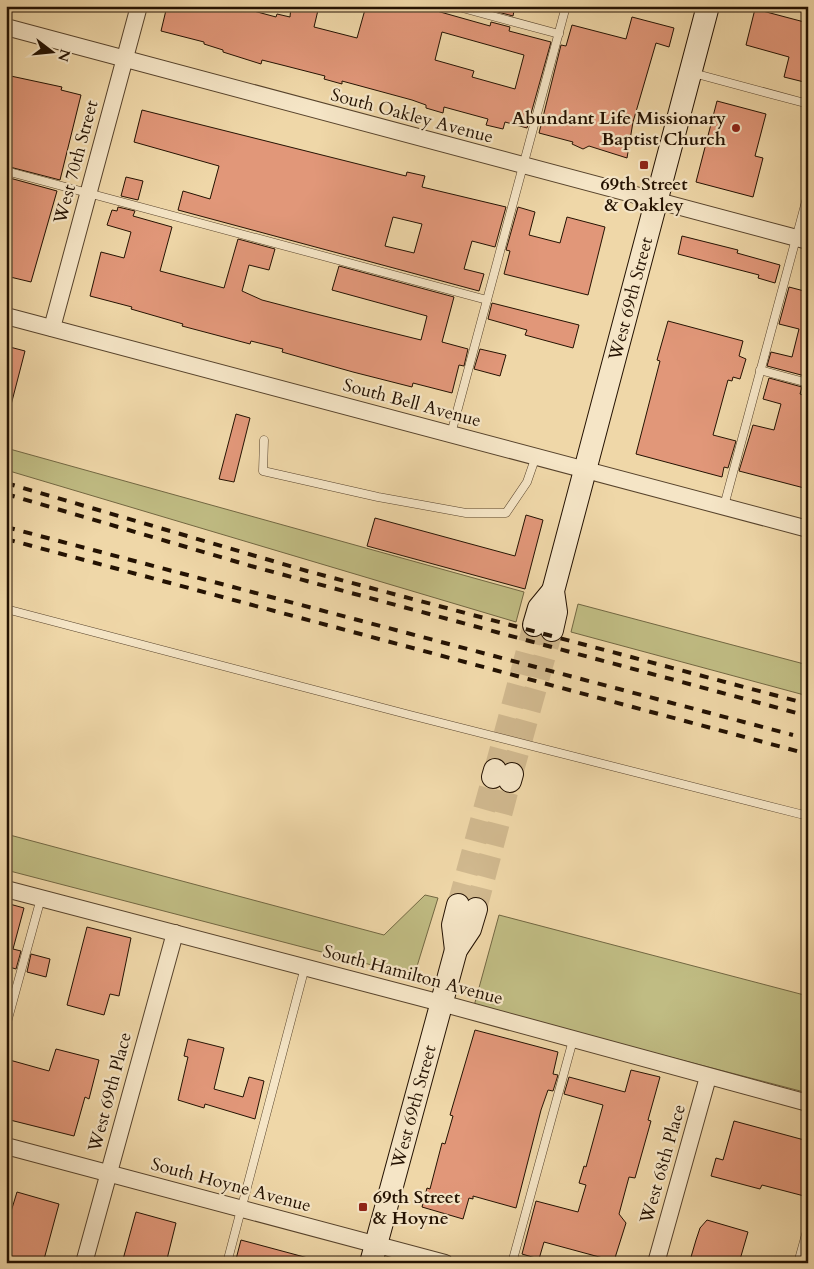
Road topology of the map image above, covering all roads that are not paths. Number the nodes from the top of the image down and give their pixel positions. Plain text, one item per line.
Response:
1 (139, 6) edge
2 (455, 6) edge
3 (566, 6) edge
4 (708, 6) edge
5 (6, 27) edge
6 (559, 34) junction
7 (125, 59) junction
8 (691, 73) junction
9 (801, 102) dead end
10 (523, 167) junction
11 (6, 171) edge
12 (88, 193) junction
13 (808, 194) edge
14 (656, 201) junction
15 (802, 239) edge
16 (487, 300) junction
17 (6, 316) edge
18 (52, 328) junction
19 (760, 370) junction
20 (808, 383) edge
21 (451, 434) junction
22 (264, 440) dead end
23 (536, 456) junction
24 (585, 469) junction
25 (724, 506) junction
26 (808, 528) edge
27 (6, 609) edge
28 (543, 627) tunnel mouth
29 (808, 816) edge
30 (6, 889) edge
31 (41, 898) junction
32 (467, 907) tunnel mouth
33 (175, 933) junction
34 (305, 967) junction
35 (441, 1003) junction
36 (6, 1026) edge
37 (573, 1040) junction
38 (708, 1077) junction
39 (808, 1103) edge
40 (6, 1146) edge
41 (109, 1173) junction
42 (242, 1208) junction
43 (808, 1227) edge
44 (374, 1253) edge
45 (84, 1263) edge
46 (227, 1263) edge
47 (445, 1263) edge
48 (512, 1263) edge
49 (656, 1263) edge
50 (798, 1263) edge

1 - 7 street, West 70th Street
2 - 6 lane
3 - 6 lane
4 - 8 street, West 69th Street
5 - 7 street, South Oakley Avenue
6 - 10 lane
7 - 10 street, South Oakley Avenue
7 - 12 street, West 70th Street
8 - 9 lane
8 - 14 street, West 69th Street
10 - 14 street, South Oakley Avenue
10 - 16 lane
11 - 12 lane
12 - 16 lane
12 - 18 street, West 70th Street
13 - 15 lane
14 - 15 street, South Oakley Avenue
14 - 24 street, West 69th Street
15 - 19 lane
16 - 21 lane
17 - 18 street, South Bell Avenue
18 - 21 street, South Bell Avenue
19 - 20 lane
19 - 25 lane
21 - 23 street, South Bell Avenue
22 - 23 lane
23 - 24 street, South Bell Avenue
24 - 25 street, South Bell Avenue
24 - 28 street, West 69th Street
25 - 26 street, South Bell Avenue
27 - 29 lane
30 - 31 street, South Hamilton Avenue
31 - 33 street, South Hamilton Avenue
31 - 36 lane
32 - 35 street, West 69th Street
33 - 34 street, South Hamilton Avenue
33 - 41 street, West 69th Place
34 - 35 street, South Hamilton Avenue
34 - 42 lane
35 - 37 street, South Hamilton Avenue
35 - 44 street, West 69th Street
37 - 38 street, South Hamilton Avenue
37 - 48 lane
38 - 39 street, South Hamilton Avenue
38 - 49 street, West 68th Place
40 - 41 street, South Hoyne Avenue
41 - 42 street, South Hoyne Avenue
41 - 45 street, West 69th Place
42 - 44 street, South Hoyne Avenue
42 - 46 lane
43 - 50 lane
44 - 47 street, South Hoyne Avenue

